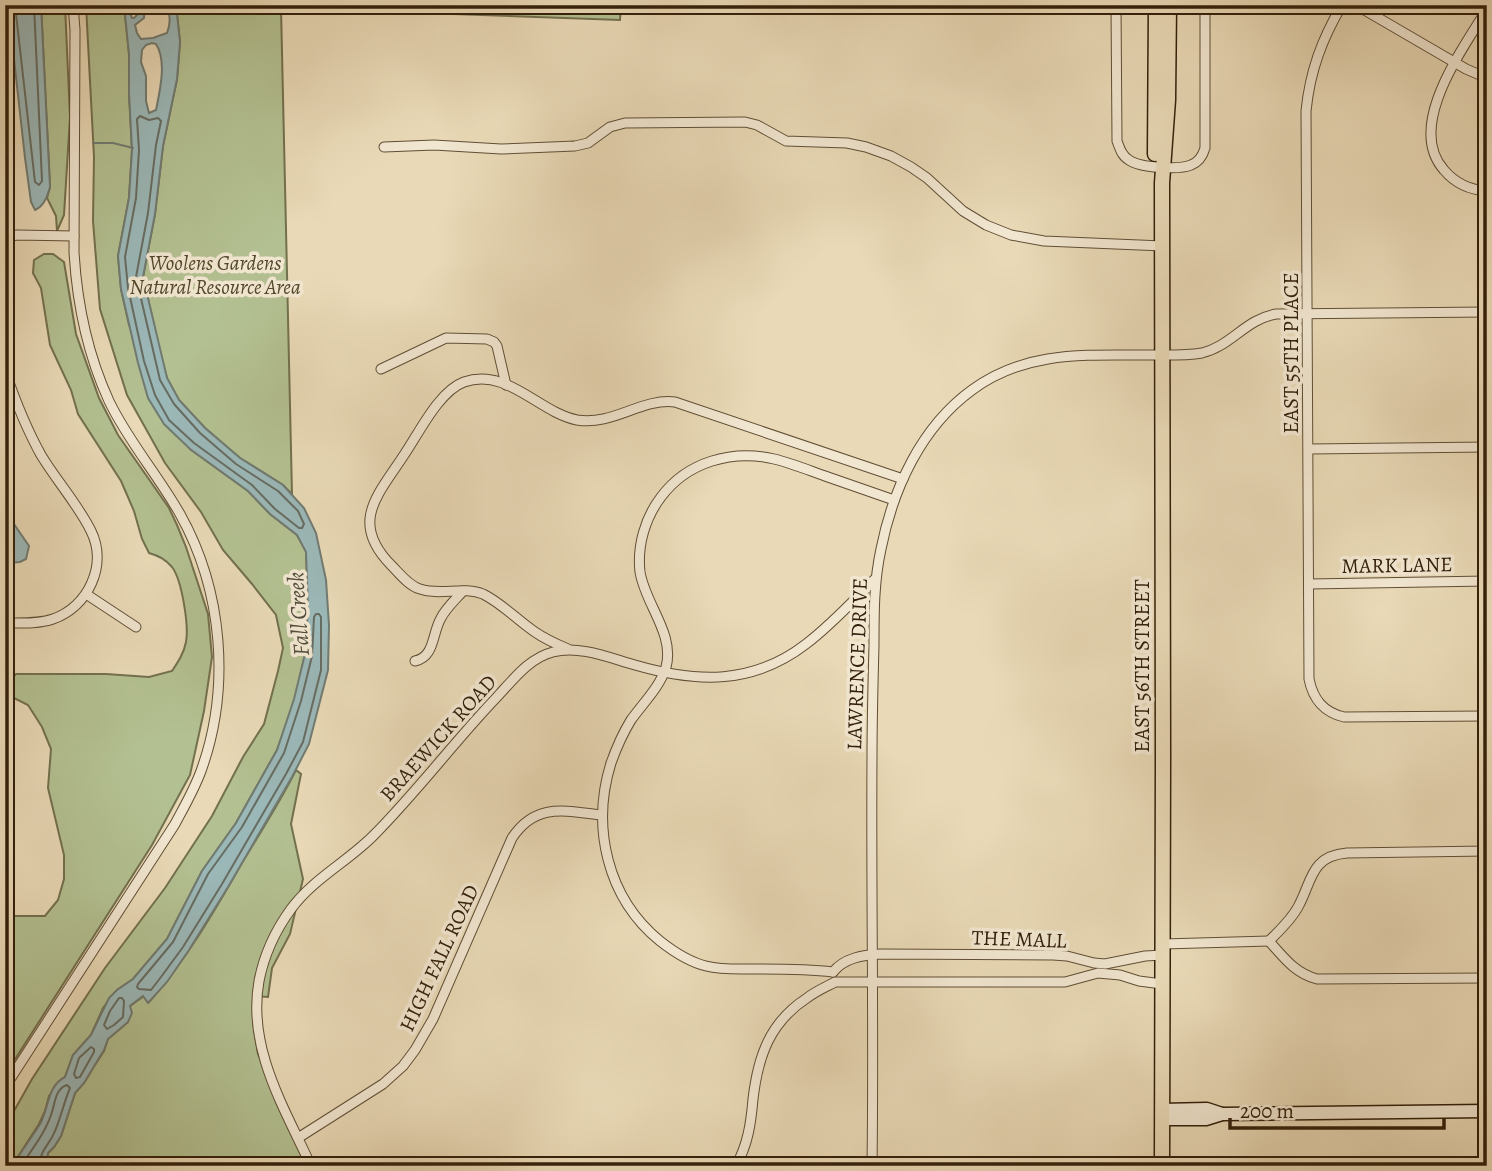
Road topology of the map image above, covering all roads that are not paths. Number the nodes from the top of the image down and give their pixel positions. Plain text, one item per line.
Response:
1 (73, 5) edge
2 (1116, 5) edge
3 (1156, 5) edge
4 (1168, 5) edge
5 (1205, 5) edge
6 (1342, 5) edge
7 (1356, 5) edge
8 (1487, 9) edge
9 (1455, 63) junction
10 (1487, 78) edge
11 (384, 146) dead end
12 (1162, 167) junction
13 (1487, 191) edge
14 (74, 236) junction
15 (5, 237) edge
16 (1163, 246) junction
17 (1487, 312) edge
18 (1308, 314) junction
19 (1162, 355) junction
20 (381, 369) dead end
21 (5, 371) edge
22 (506, 385) junction
23 (1487, 447) edge
24 (1309, 449) junction
25 (903, 479) junction
26 (894, 500) junction
27 (876, 579) junction
28 (1487, 581) edge
29 (1309, 584) junction
30 (463, 591) junction
31 (86, 594) junction
32 (5, 623) edge
33 (136, 627) dead end
34 (570, 649) junction
35 (415, 661) dead end
36 (663, 673) junction
37 (1487, 716) edge
38 (602, 815) junction
39 (1487, 851) edge
40 (1269, 942) junction
41 (1163, 950) junction
42 (873, 954) junction
43 (1121, 962) junction
44 (1101, 968) junction
45 (1120, 975) junction
46 (834, 977) junction
47 (1487, 978) edge
48 (873, 982) junction
49 (1162, 984) junction
50 (5, 1087) edge
51 (1487, 1111) edge
52 (1162, 1115) junction
53 (298, 1138) junction
54 (311, 1166) edge
55 (736, 1166) edge
56 (872, 1166) edge
57 (1162, 1166) edge

1 - 14 street
2 - 12 street
3 - 12 main road, EAST 56TH STREET
4 - 12 main road, EAST 56TH STREET
5 - 12 street
6 - 18 street, EAST 55TH PLACE
7 - 9 street
8 - 9 street
9 - 10 street
9 - 13 street
11 - 16 street
12 - 16 main road, EAST 56TH STREET
14 - 15 street
14 - 50 street
16 - 19 main road, EAST 56TH STREET
17 - 18 street, LAWRENCE DRIVE
18 - 19 street, LAWRENCE DRIVE
18 - 24 street, EAST 55TH PLACE
19 - 25 street, LAWRENCE DRIVE
19 - 41 main road, EAST 56TH STREET
20 - 22 street
21 - 31 street
22 - 25 street
22 - 30 street
23 - 24 street
24 - 29 street, EAST 55TH PLACE
25 - 26 street, LAWRENCE DRIVE
26 - 27 street, LAWRENCE DRIVE
26 - 36 street
27 - 36 street, BRAEWICK ROAD
27 - 42 street, LAWRENCE DRIVE
28 - 29 street, MARK LANE
29 - 37 street, EAST 55TH PLACE
30 - 34 street
30 - 35 street
31 - 32 street
31 - 33 street
34 - 36 street, BRAEWICK ROAD
34 - 53 street, BRAEWICK ROAD
36 - 38 street, THE MALL
38 - 46 street, THE MALL
38 - 53 street, HIGH FALL ROAD
39 - 40 street
40 - 41 street, THE MALL
40 - 47 street
41 - 43 street, THE MALL
41 - 49 main road, EAST 56TH STREET
42 - 44 street, THE MALL
42 - 46 street, THE MALL
42 - 48 street, LAWRENCE DRIVE
43 - 44 street, THE MALL
43 - 45 street
44 - 45 street, THE MALL
44 - 48 street, THE MALL
45 - 49 street, THE MALL
46 - 48 street, THE MALL
46 - 55 street, THE MALL
48 - 56 street, LAWRENCE DRIVE
49 - 52 main road, EAST 56TH STREET
51 - 52 main road
52 - 57 main road, EAST 56TH STREET
53 - 54 street, BRAEWICK ROAD

